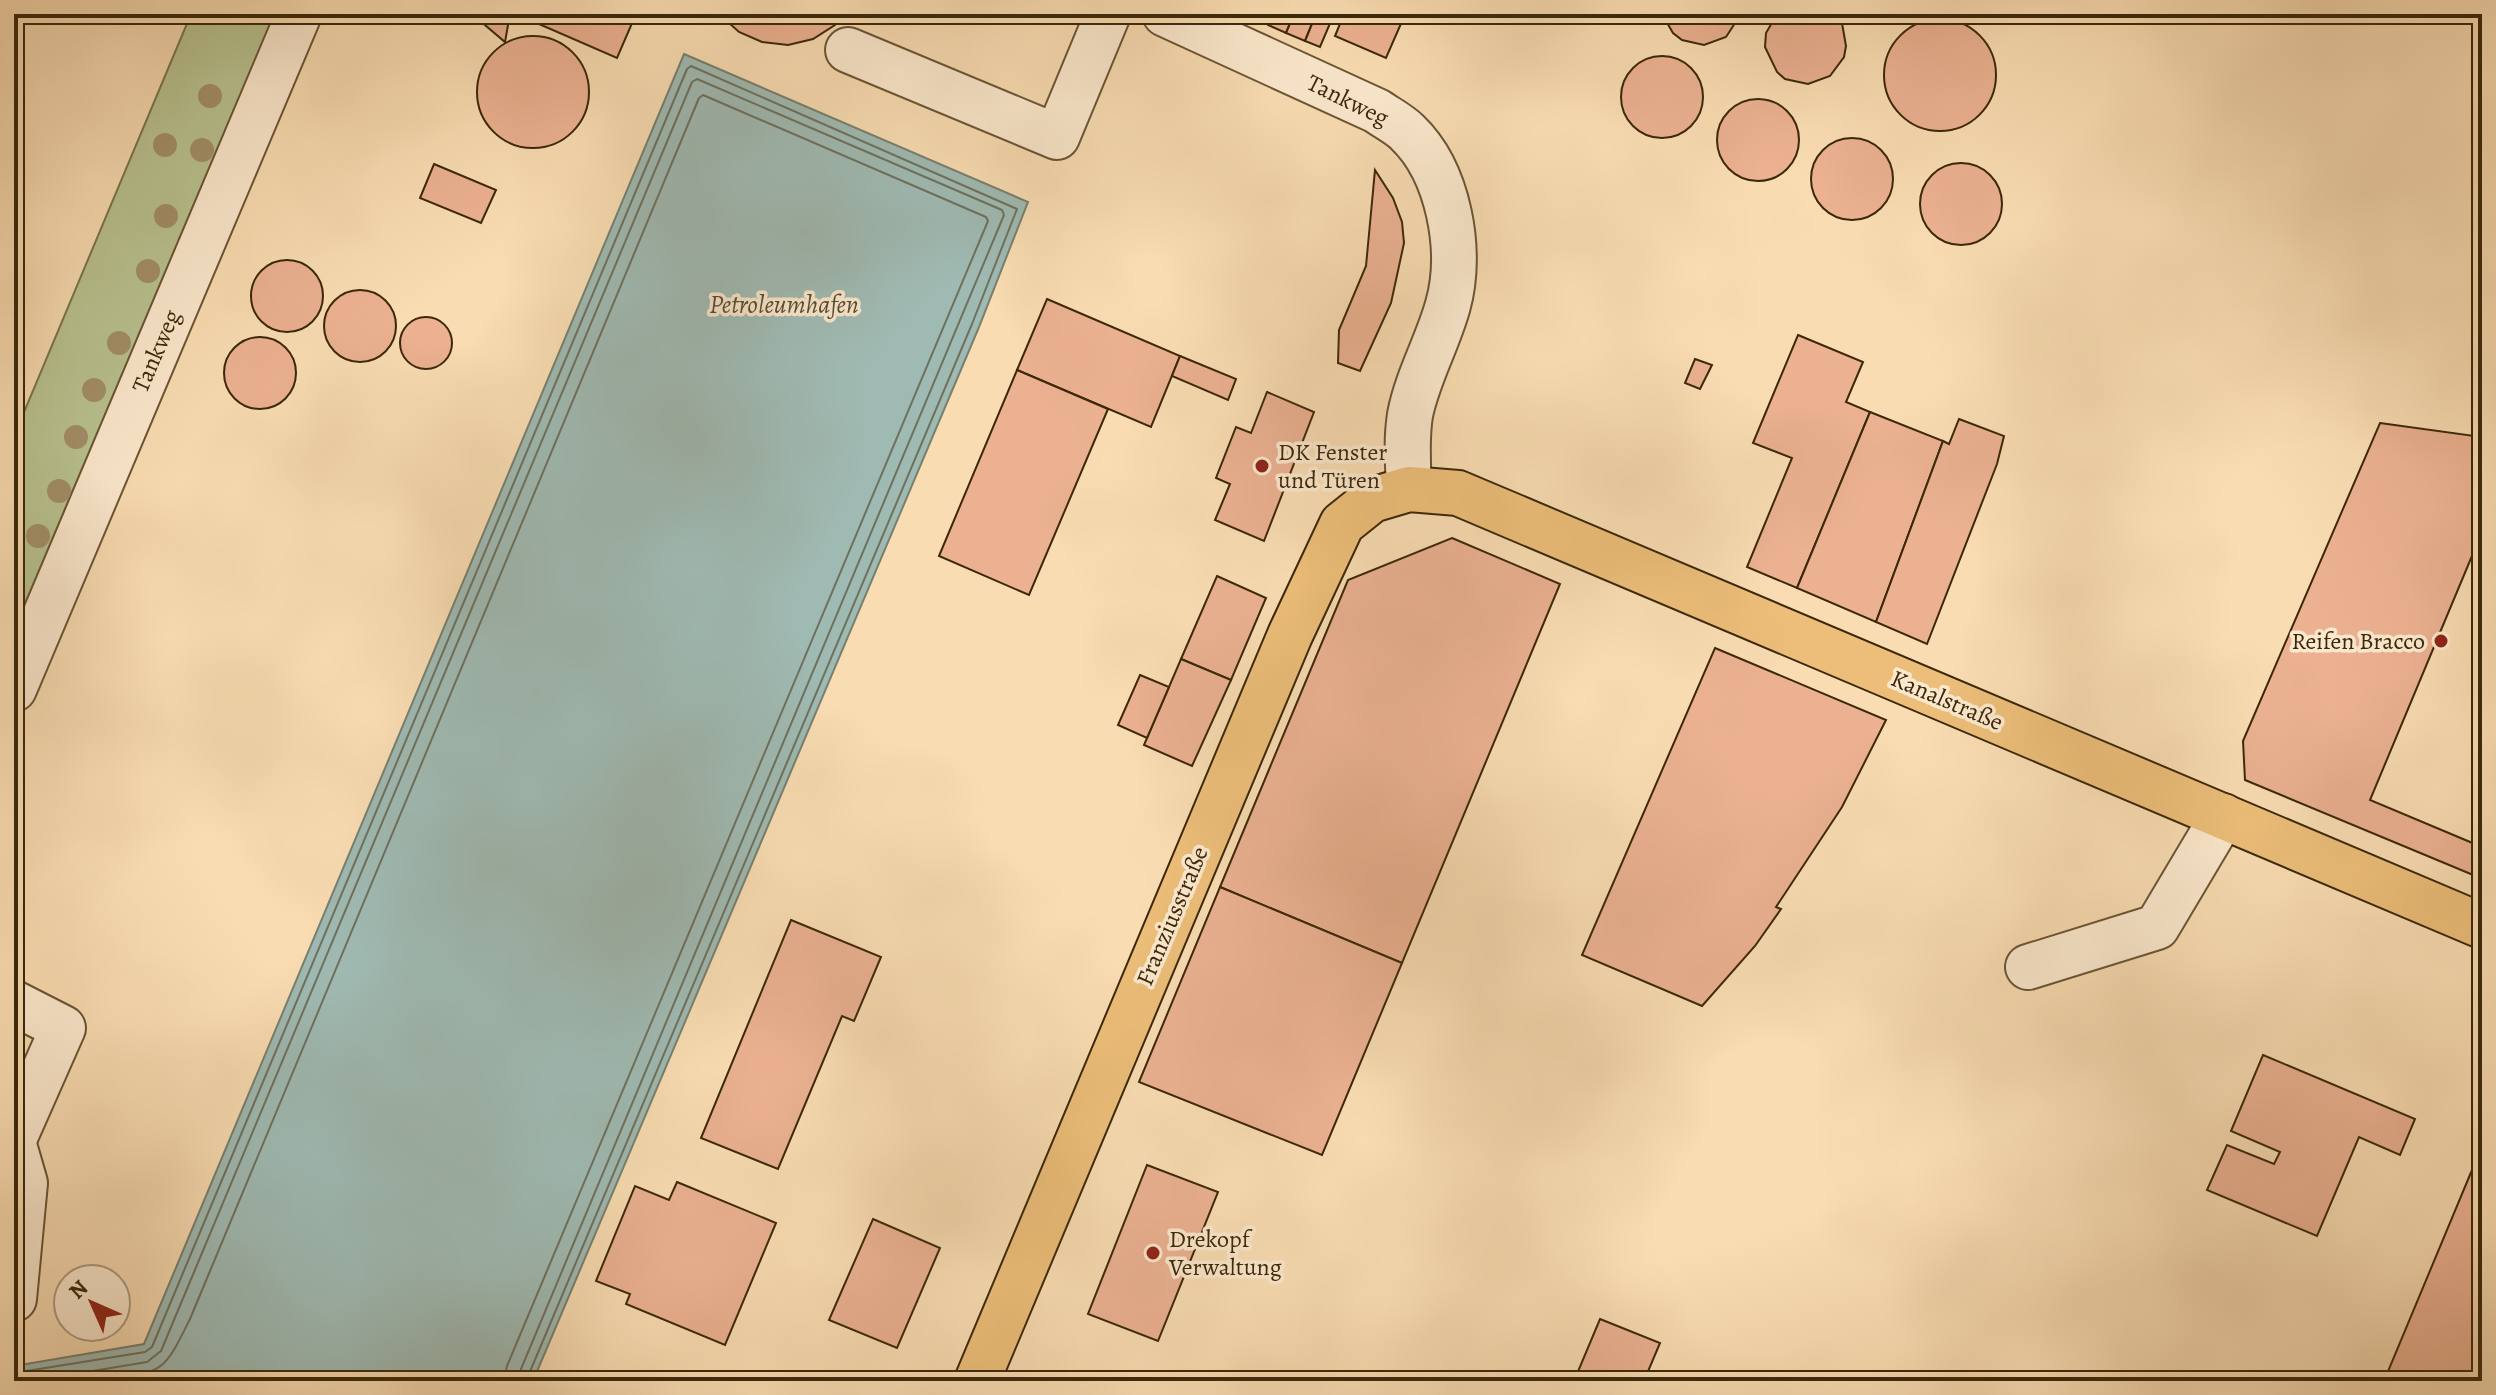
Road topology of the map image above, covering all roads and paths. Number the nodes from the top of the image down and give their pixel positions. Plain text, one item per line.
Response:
1 (299, 14) edge
2 (1108, 14) edge
3 (1165, 14) edge
4 (848, 50) dead end
5 (1409, 489) junction
6 (14, 689) edge
7 (2223, 816) junction
8 (2482, 926) edge
9 (2028, 967) dead end
10 (14, 1003) edge
11 (14, 1139) edge
12 (14, 1145) edge
13 (14, 1299) edge
14 (977, 1381) edge

1 - 6 street, Tankweg
2 - 4 street
3 - 5 street, Tankweg
5 - 7 main road, Kanalstraße
5 - 14 main road, Franziusstraße
7 - 8 main road, Kanalstraße
7 - 9 street
10 - 11 street
12 - 13 street

